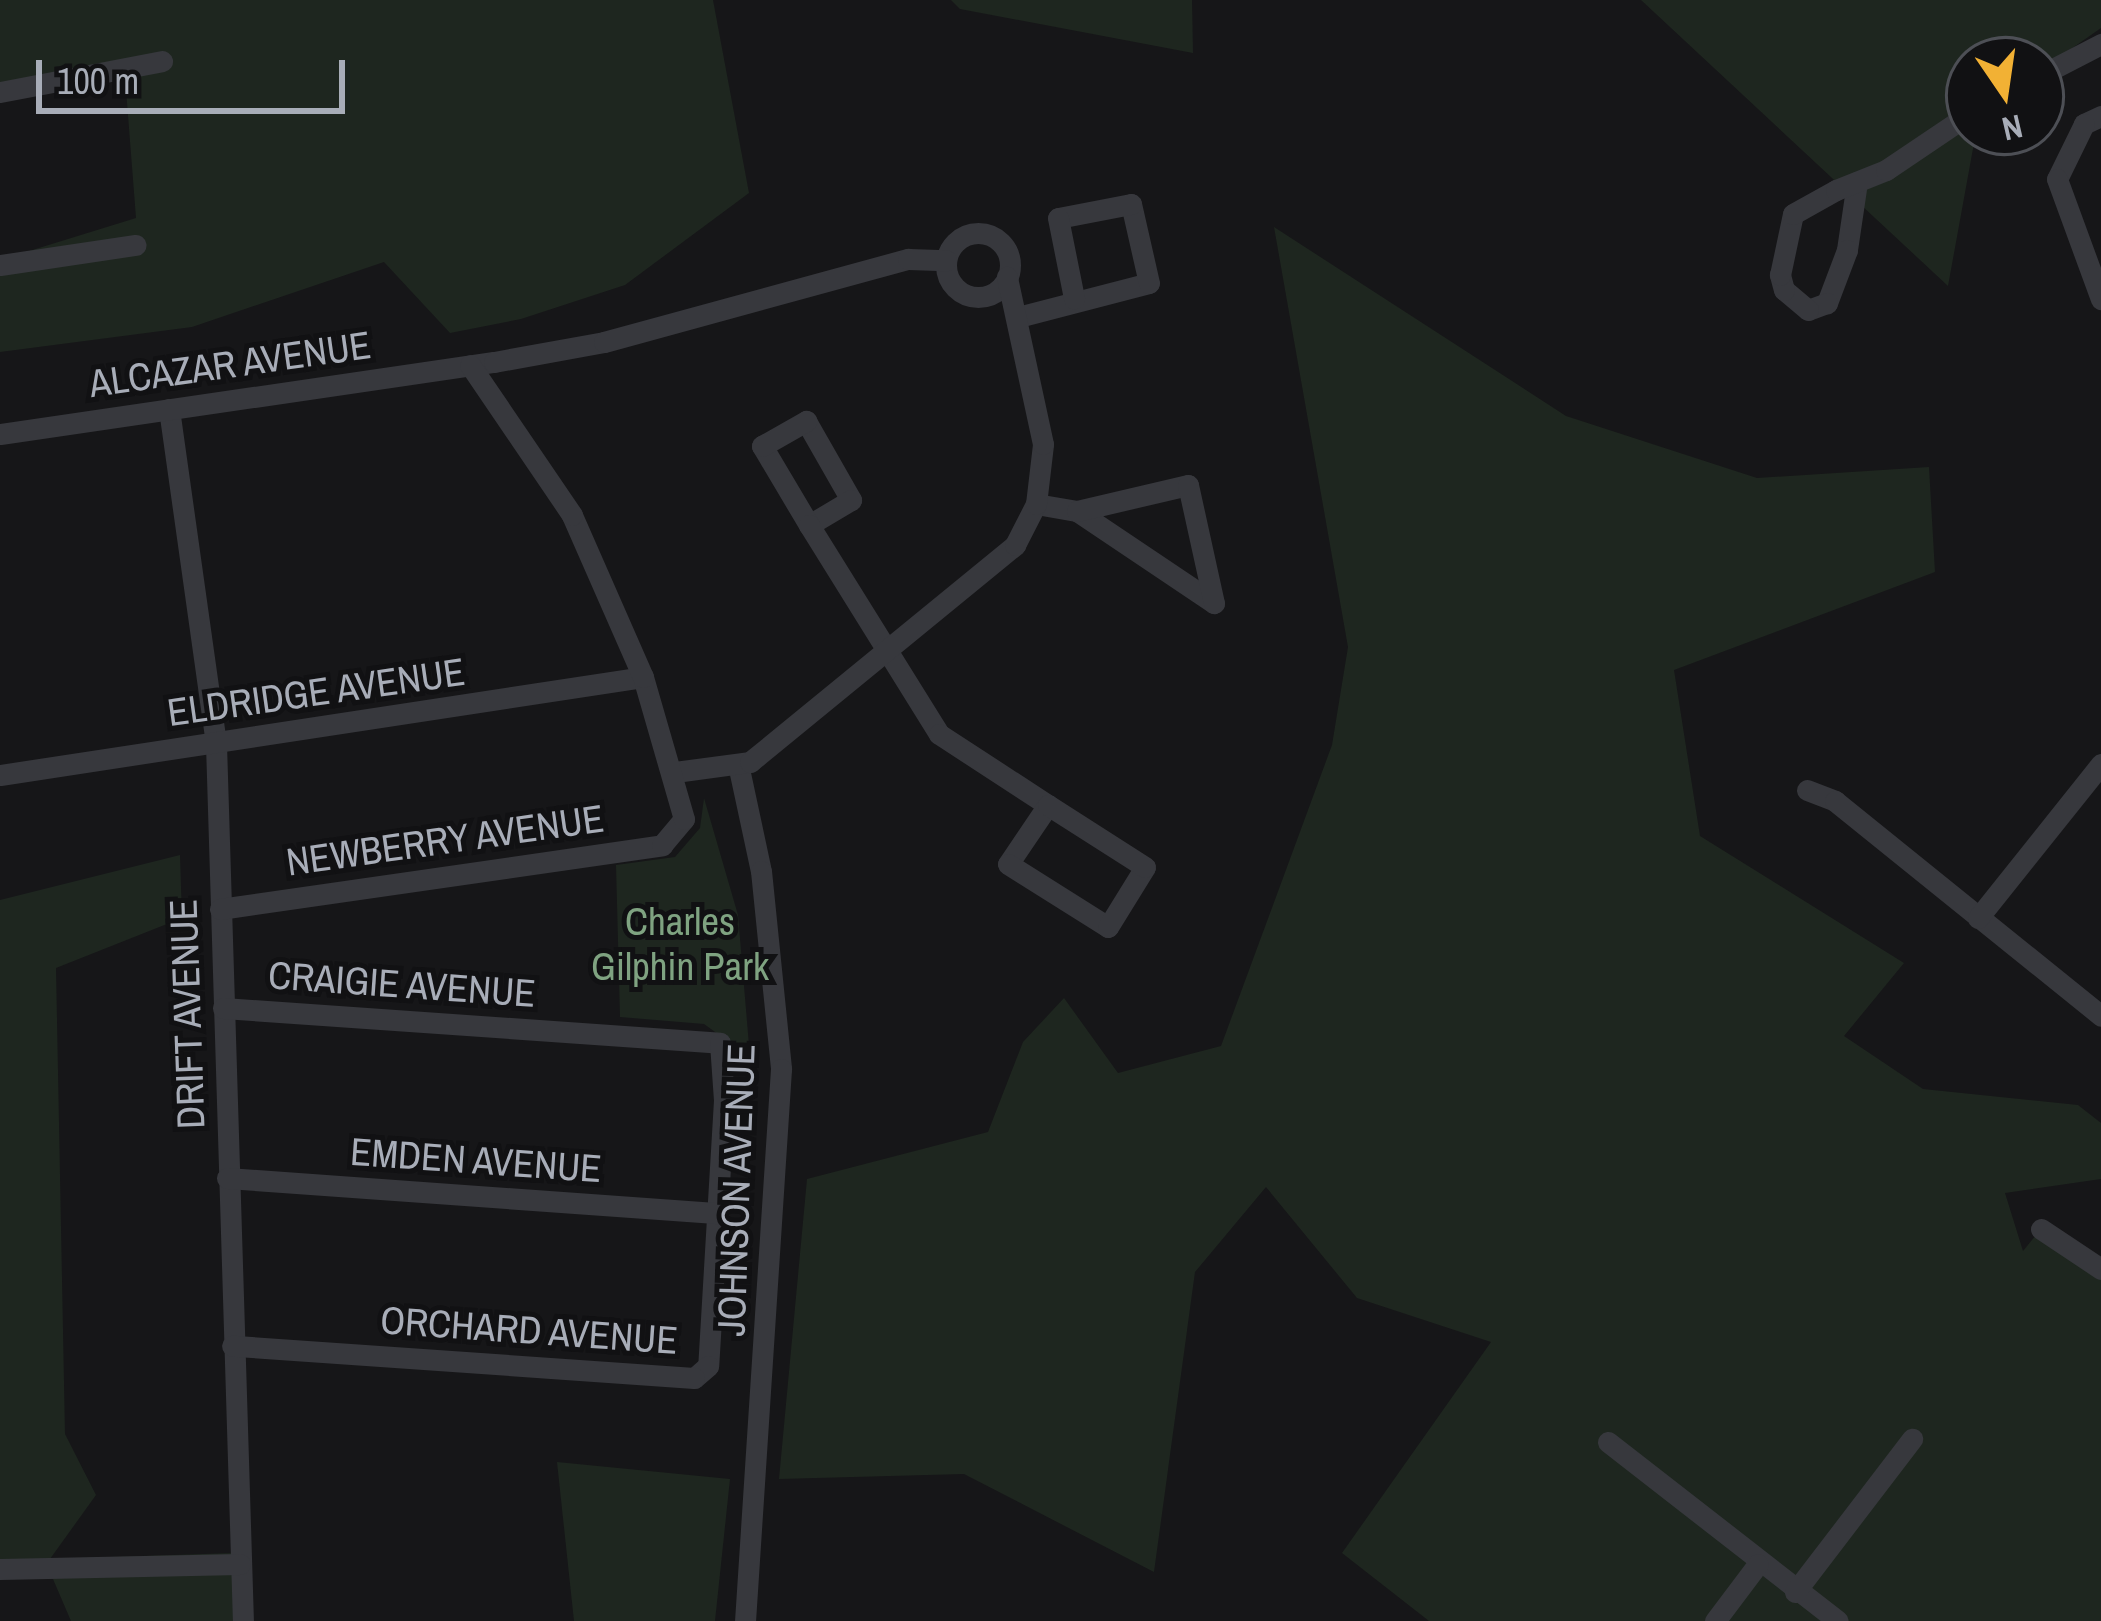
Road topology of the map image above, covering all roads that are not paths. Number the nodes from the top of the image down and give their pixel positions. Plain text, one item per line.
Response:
1 (2101, 44) edge
2 (162, 61) dead end
3 (2065, 63) edge
4 (0, 92) edge
5 (2101, 116) edge
6 (1945, 129) edge
7 (1857, 182) junction
8 (136, 245) dead end
9 (946, 260) junction
10 (0, 265) edge
11 (1007, 277) junction
12 (1074, 298) junction
13 (2101, 298) edge
14 (1018, 317) junction
15 (470, 365) junction
16 (169, 409) junction
17 (0, 434) edge
18 (1036, 503) junction
19 (1077, 512) junction
20 (808, 525) junction
21 (885, 656) junction
22 (643, 677) junction
23 (216, 744) junction
24 (738, 764) junction
25 (2101, 764) edge
26 (675, 772) junction
27 (0, 775) edge
28 (1807, 790) dead end
29 (1048, 805) junction
30 (220, 909) junction
31 (1978, 918) junction
32 (223, 1008) junction
33 (2101, 1016) edge
34 (720, 1042) joint
35 (227, 1178) junction
36 (719, 1213) junction
37 (2041, 1229) dead end
38 (2101, 1269) edge
39 (232, 1346) junction
40 (1912, 1438) dead end
41 (1608, 1442) dead end
42 (240, 1564) junction
43 (1758, 1564) junction
44 (0, 1569) edge
45 (1796, 1592) junction
46 (243, 1621) edge
47 (745, 1621) edge
48 (1715, 1621) edge
49 (1838, 1621) edge

1 - 3 street
2 - 4 street
5 - 13 street
6 - 7 street
7 - 7 street
8 - 10 street
9 - 11 street
9 - 11 street
9 - 15 street, ALCAZAR AVENUE
11 - 14 street
12 - 12 street
12 - 14 street
14 - 18 street
15 - 16 street, ALCAZAR AVENUE
15 - 22 street
16 - 17 street, ALCAZAR AVENUE
16 - 23 street, DRIFT AVENUE
18 - 19 street
18 - 21 street
19 - 19 street
20 - 20 street
20 - 21 street
21 - 24 street
21 - 29 street
22 - 23 street, ELDRIDGE AVENUE
22 - 26 street
23 - 27 street, ELDRIDGE AVENUE
23 - 30 street, DRIFT AVENUE
24 - 26 street
24 - 47 street, JOHNSON AVENUE
25 - 31 street
26 - 30 street, NEWBERRY AVENUE
28 - 31 street
29 - 29 street
30 - 32 street, DRIFT AVENUE
31 - 33 street
32 - 34 street, CRAIGIE AVENUE
32 - 35 street, DRIFT AVENUE
34 - 36 street, ORCHARD AVENUE
35 - 36 street, EMDEN AVENUE
35 - 39 street, DRIFT AVENUE
36 - 39 street, ORCHARD AVENUE
37 - 38 street
39 - 42 street, DRIFT AVENUE
40 - 45 street
41 - 43 street
42 - 44 street
42 - 46 street, DRIFT AVENUE
43 - 45 street
43 - 48 street
45 - 49 street

